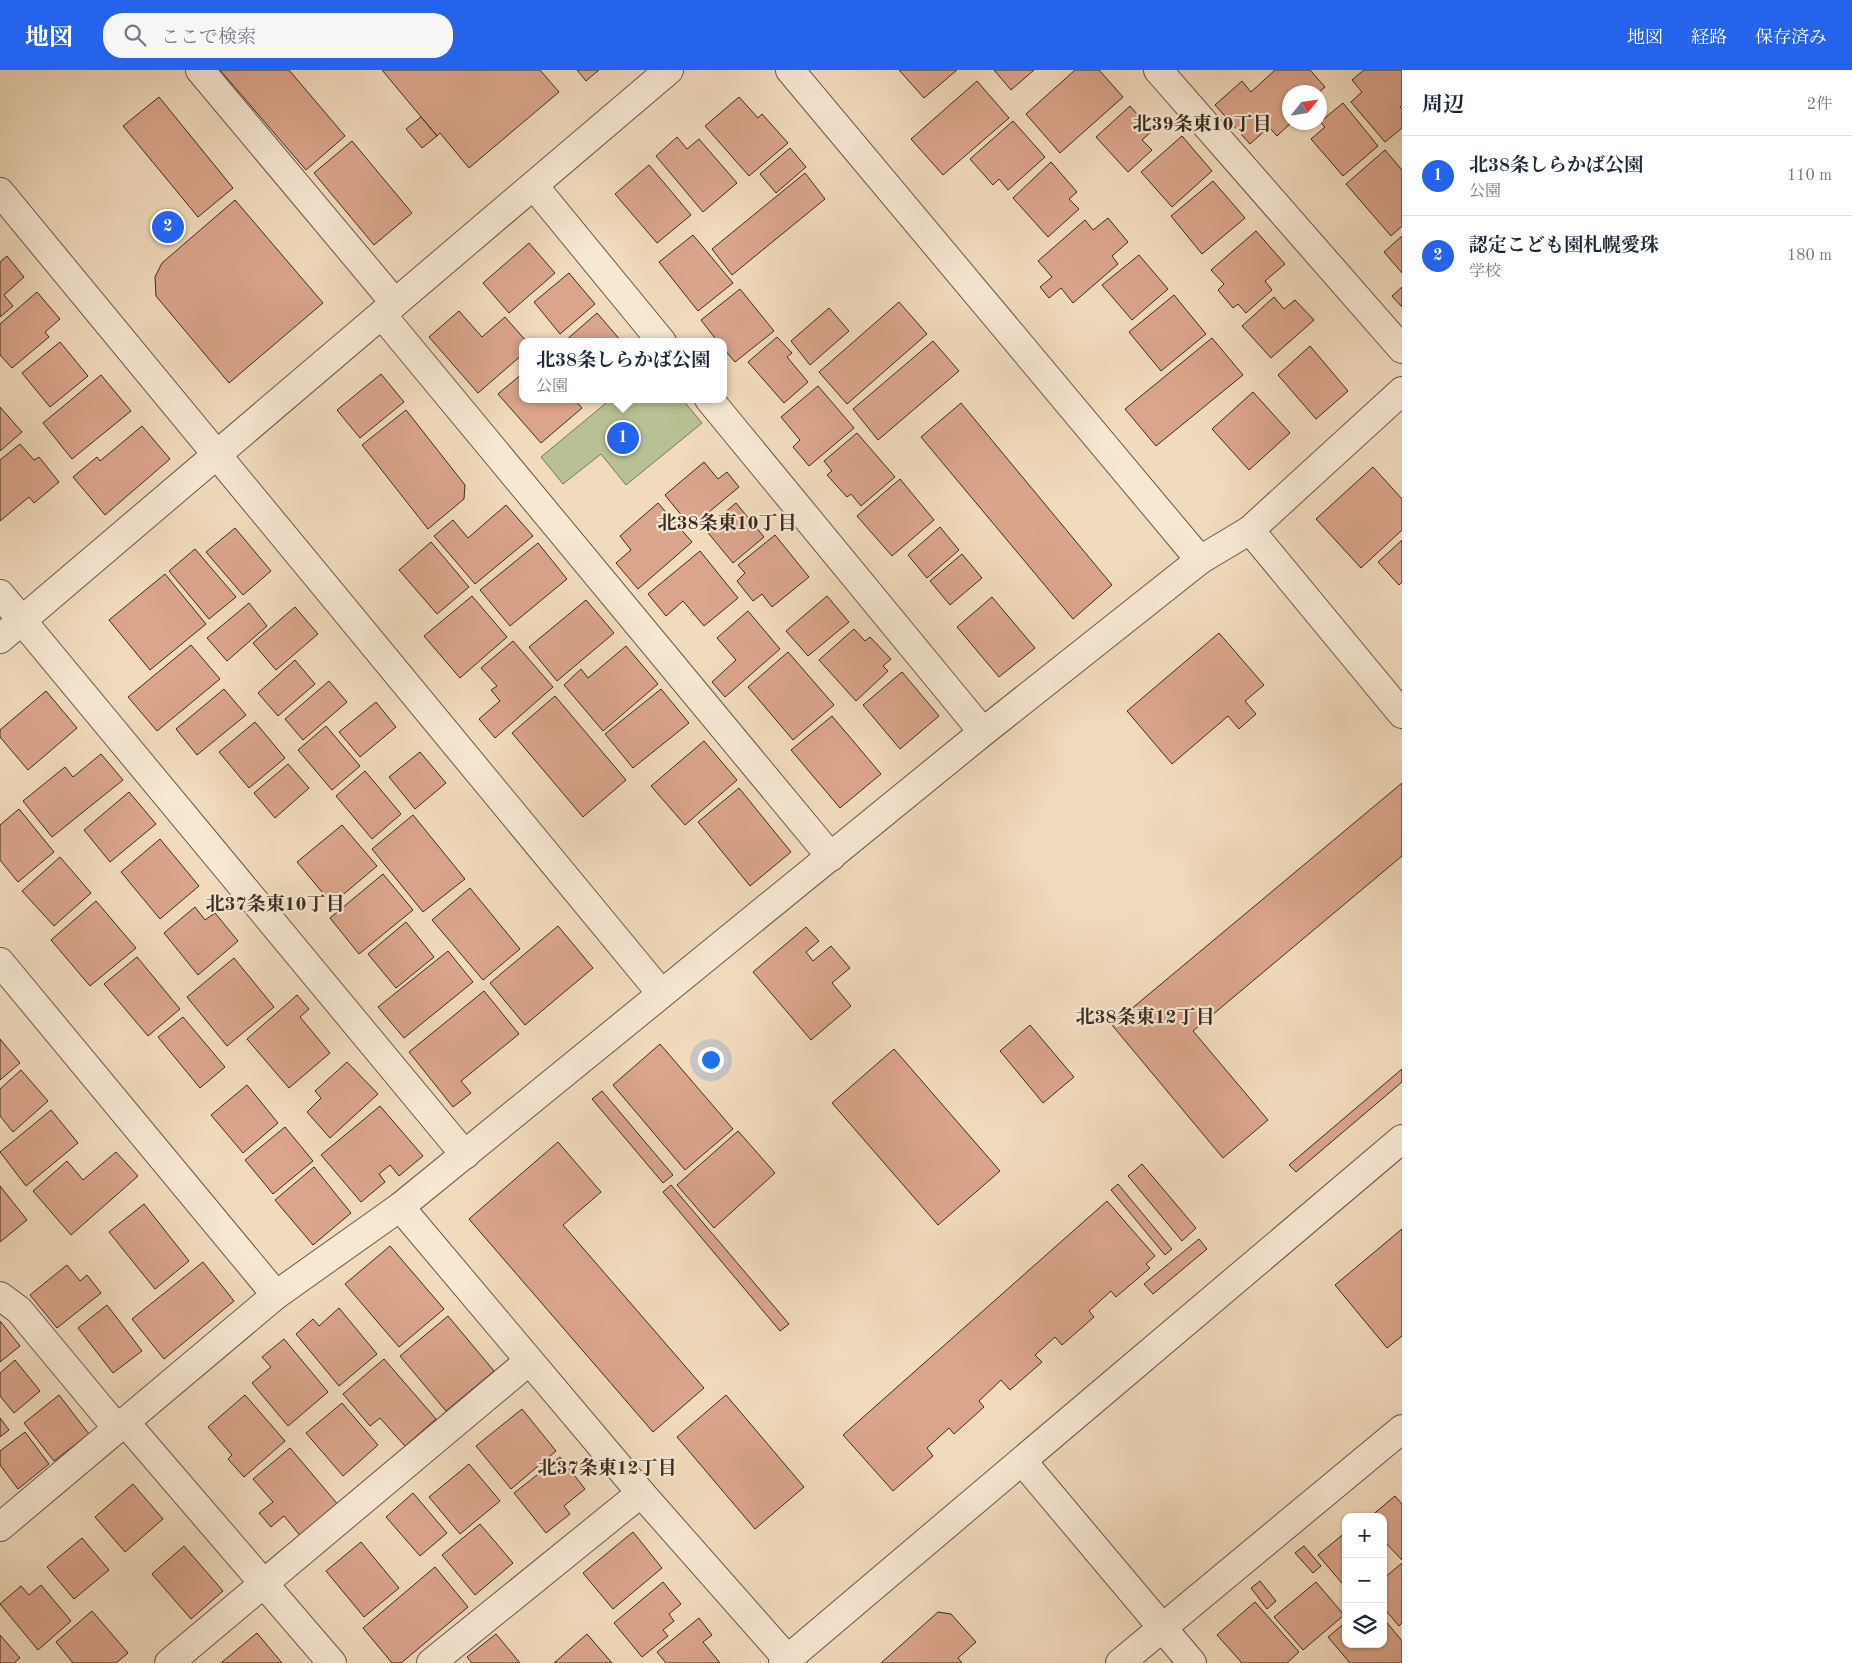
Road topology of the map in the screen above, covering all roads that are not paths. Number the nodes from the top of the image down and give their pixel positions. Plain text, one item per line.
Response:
1 (200, 70) edge
2 (669, 70) edge
3 (790, 70) edge
4 (1158, 70) edge
5 (534, 186) junction
6 (0, 192) edge
7 (389, 309) junction
8 (659, 338) edge
9 (1402, 349) edge
10 (1402, 391) edge
11 (712, 403) edge
12 (219, 455) junction
13 (1250, 530) junction
14 (1200, 560) junction
15 (0, 594) edge
16 (22, 621) junction
17 (0, 639) edge
18 (1402, 714) edge
19 (983, 732) junction
20 (831, 857) junction
21 (0, 962) edge
22 (661, 993) junction
23 (1402, 1139) edge
24 (465, 1154) junction
25 (400, 1207) junction
26 (276, 1295) junction
27 (0, 1296) edge
28 (529, 1361) junction
29 (121, 1425) junction
30 (1402, 1429) edge
31 (1022, 1462) junction
32 (641, 1493) junction
33 (0, 1527) edge
34 (264, 1584) junction
35 (1162, 1628) junction
36 (787, 1662) edge
37 (169, 1663) edge
38 (332, 1663) edge
39 (431, 1663) edge
40 (1120, 1663) edge
41 (1192, 1663) edge

1 - 7 street
2 - 5 street
3 - 14 street
4 - 9 street
5 - 7 street
5 - 8 street
6 - 12 street
7 - 12 street
7 - 20 street
10 - 13 street
11 - 19 street
12 - 16 street
12 - 22 street
13 - 14 street
13 - 18 street
14 - 19 street
15 - 16 street
16 - 17 street
16 - 24 street
19 - 20 street
20 - 22 street
21 - 26 street
22 - 24 street
23 - 31 street
24 - 25 street
25 - 26 street
25 - 28 street
26 - 29 street
27 - 29 street
28 - 32 street
28 - 34 street
29 - 33 street
29 - 34 street
30 - 35 street
31 - 35 street
31 - 36 street
32 - 36 street
32 - 39 street
34 - 37 street
34 - 38 street
35 - 40 street
35 - 41 street

